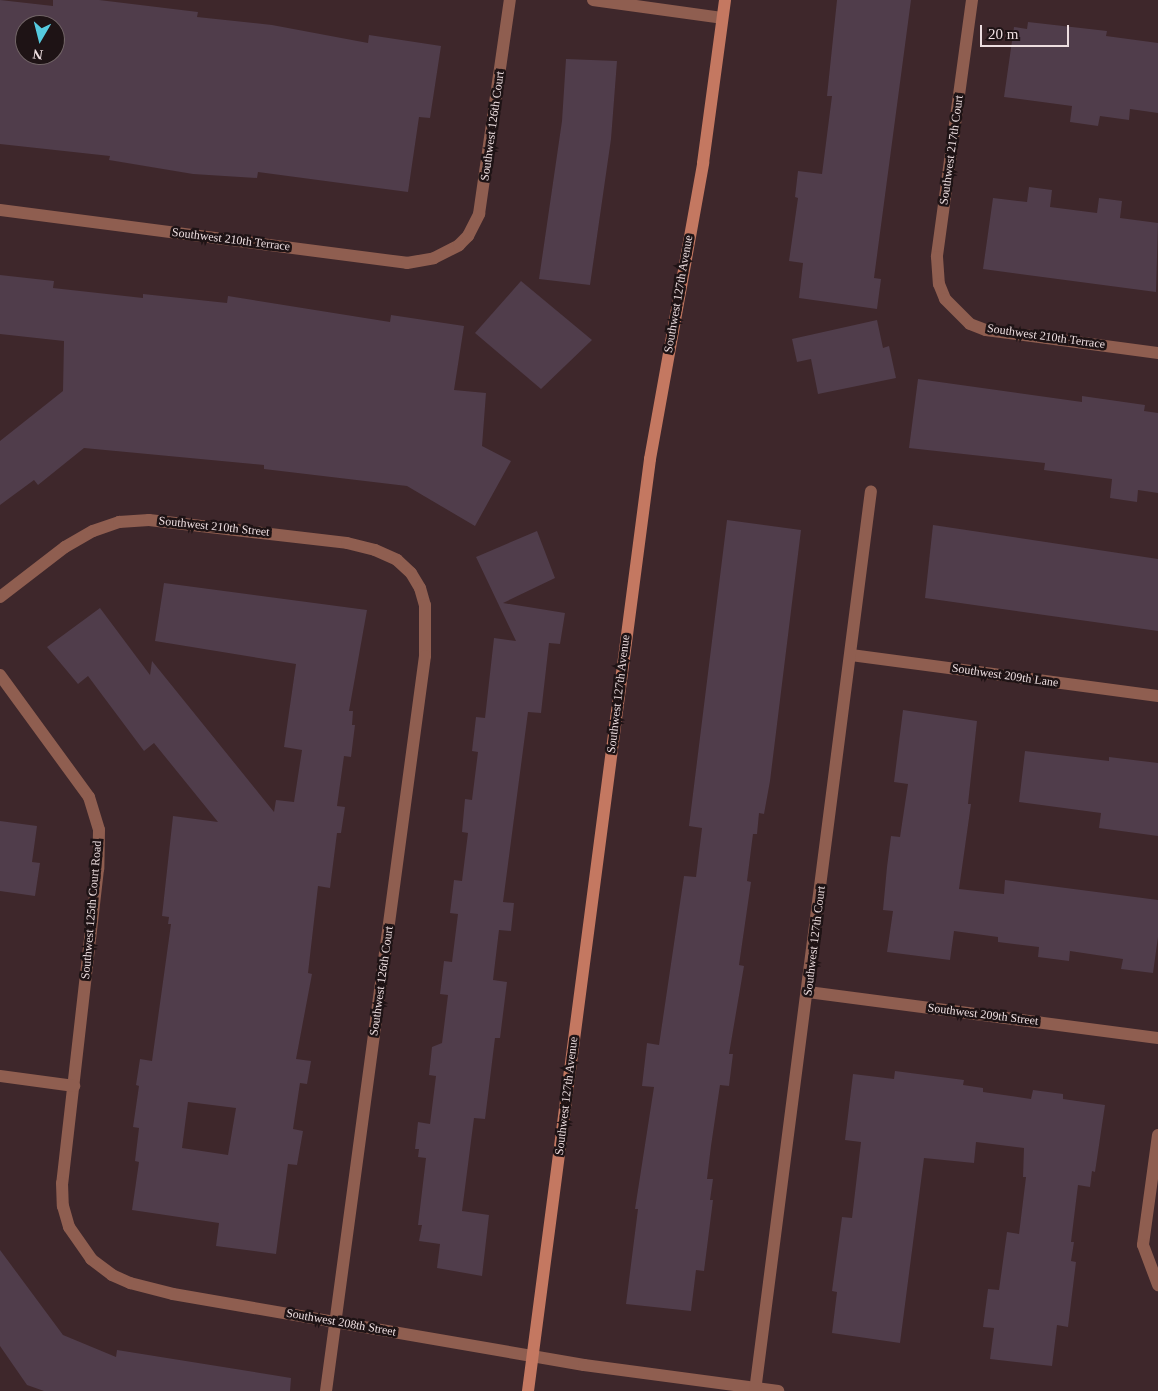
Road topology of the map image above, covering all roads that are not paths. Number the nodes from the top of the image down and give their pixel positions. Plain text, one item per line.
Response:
1 (510, 0) edge
2 (593, 0) edge
3 (725, 0) edge
4 (972, 0) edge
5 (722, 18) junction
6 (0, 210) edge
7 (459, 245) joint
8 (945, 299) joint
9 (1158, 353) edge
10 (871, 491) dead end
11 (412, 572) joint
12 (0, 597) edge
13 (851, 655) junction
14 (0, 674) edge
15 (1158, 696) edge
16 (808, 992) junction
17 (1158, 1038) edge
18 (0, 1076) edge
19 (74, 1086) junction
20 (1158, 1135) edge
21 (1158, 1285) edge
22 (336, 1322) junction
23 (534, 1355) junction
24 (755, 1389) edge
25 (326, 1391) edge
26 (528, 1391) edge
27 (778, 1391) edge

1 - 7 street, Southwest 126th Court
2 - 5 street
3 - 5 street, Southwest 127th Avenue
4 - 8 street, Southwest 217th Court
5 - 23 street, Southwest 127th Avenue
6 - 7 street, Southwest 210th Terrace
8 - 9 street, Southwest 210th Terrace
10 - 13 street, Southwest 127th Court
11 - 12 street, Southwest 210th Street
11 - 22 street, Southwest 126th Court
13 - 15 street, Southwest 209th Lane
13 - 16 street, Southwest 127th Court
14 - 19 street, Southwest 125th Court Road
16 - 17 street, Southwest 209th Street
16 - 24 street, Southwest 127th Court
18 - 19 street
19 - 22 street, Southwest 208th Street
20 - 21 street
22 - 23 street, Southwest 208th Street
22 - 25 street, Southwest 126th Court
23 - 24 street, Southwest 208th Street
23 - 26 street, Southwest 127th Avenue
24 - 27 street, Southwest 208th Street

